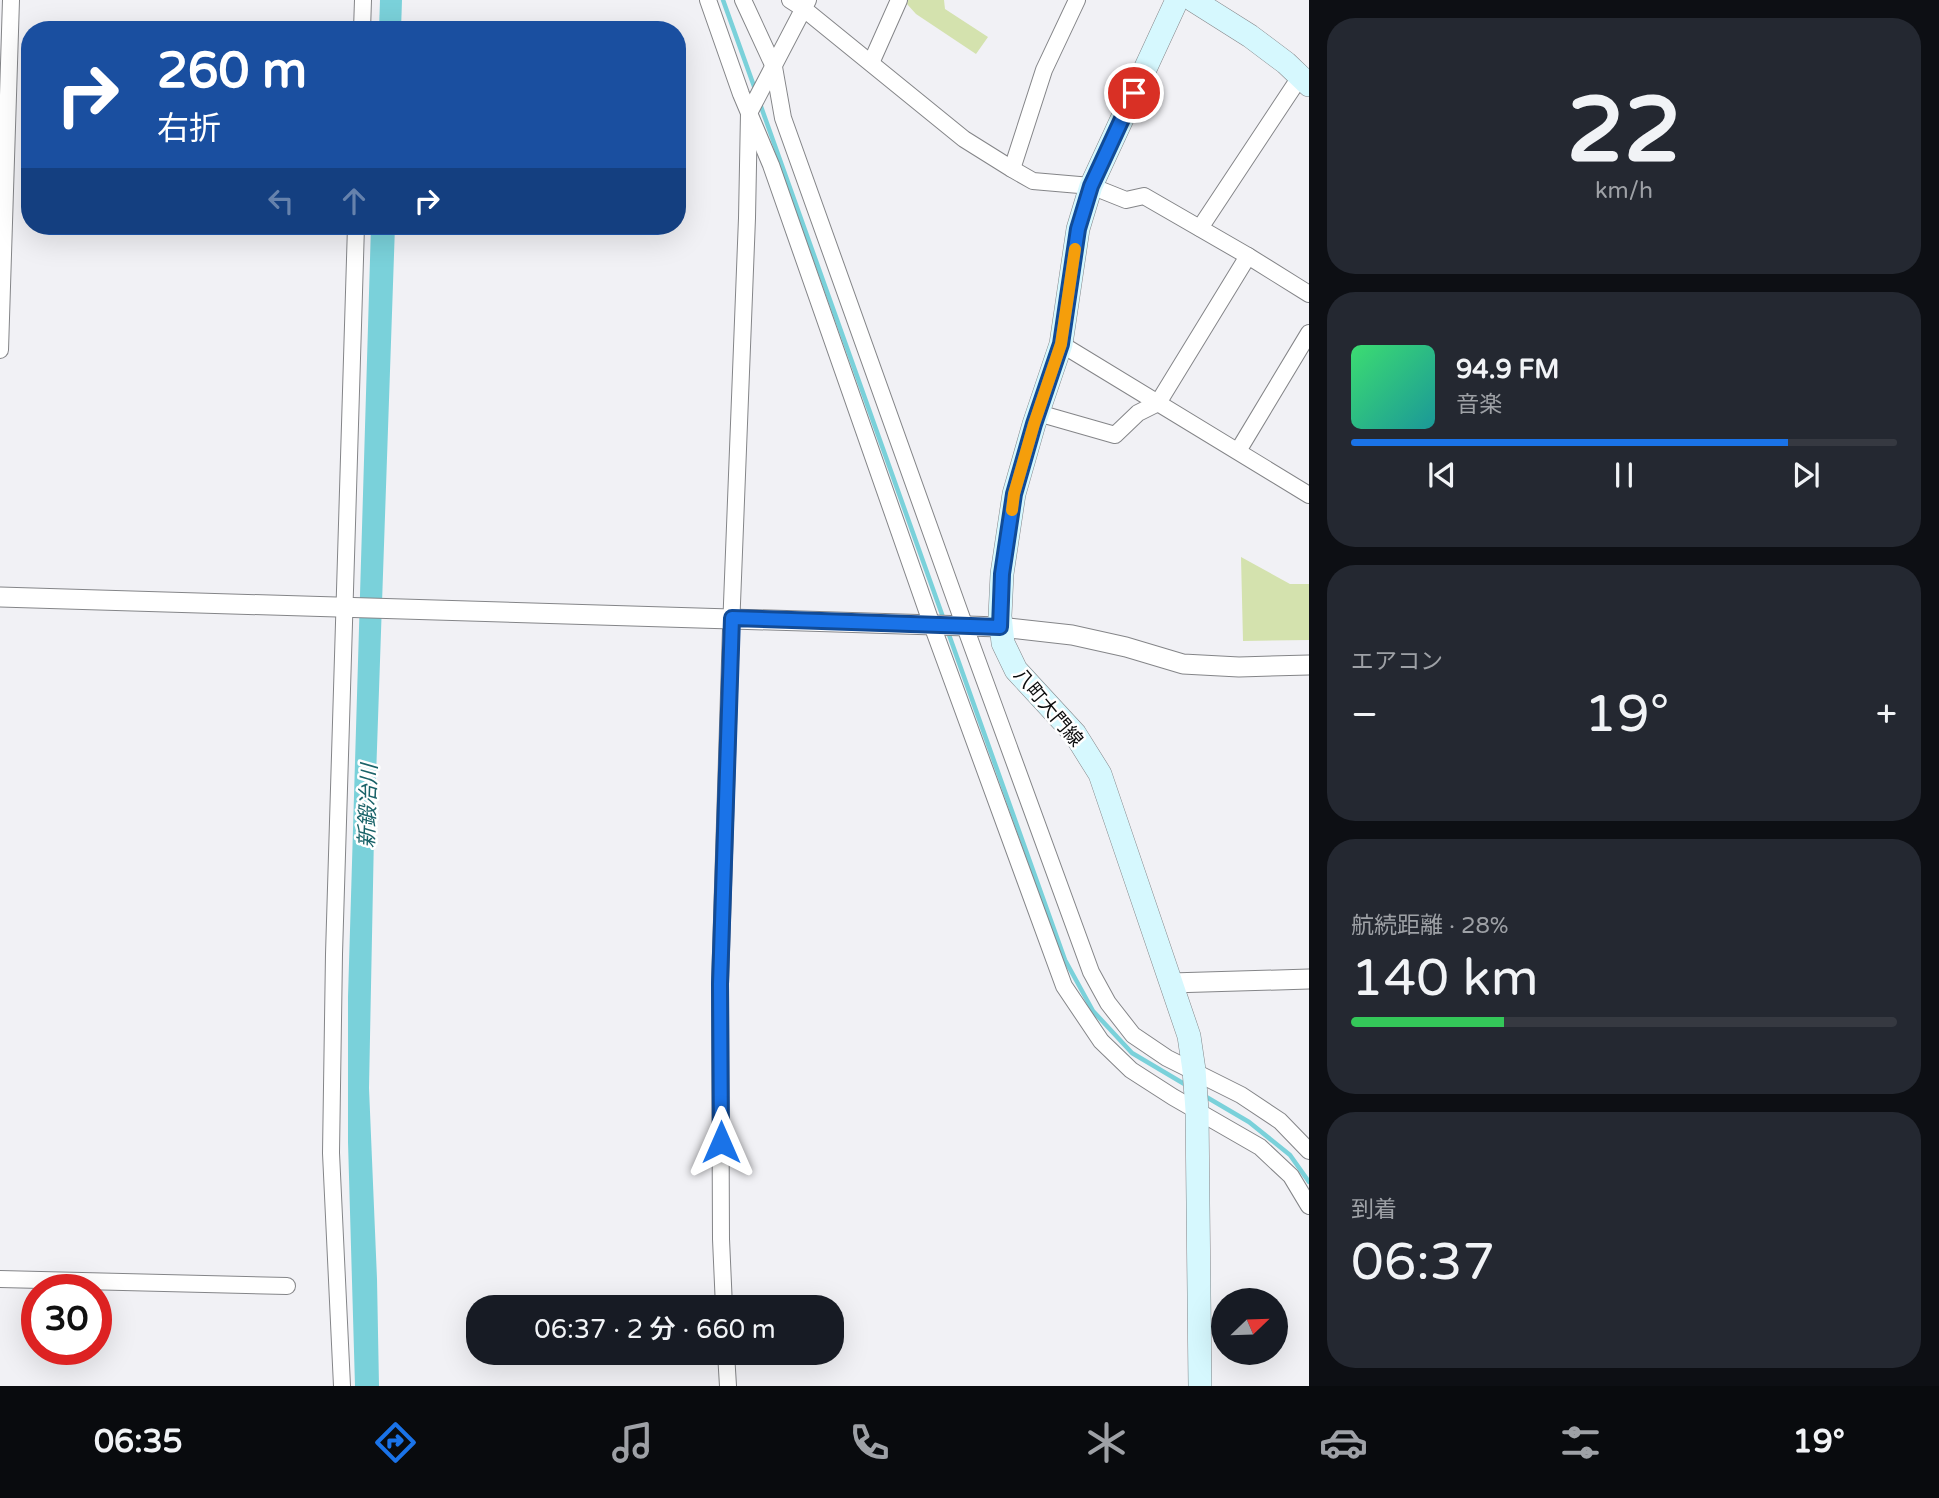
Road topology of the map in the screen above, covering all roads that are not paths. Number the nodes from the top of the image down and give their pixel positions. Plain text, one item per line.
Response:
1 (11, 0) edge
2 (362, 0) edge
3 (708, 0) edge
4 (743, 0) edge
5 (899, 0) edge
6 (1077, 0) edge
7 (1177, 0) edge
8 (1193, 0) edge
9 (801, 3) edge
10 (362, 21) edge
11 (871, 63) junction
12 (774, 68) junction
13 (1306, 81) edge
14 (749, 113) junction
15 (4, 123) edge
16 (1012, 169) junction
17 (1091, 186) junction
18 (1200, 228) junction
19 (356, 235) edge
20 (1248, 256) junction
21 (1309, 294) edge
22 (1309, 333) edge
23 (1061, 344) junction
24 (0, 350) edge
25 (1158, 403) junction
26 (1038, 413) junction
27 (1238, 451) junction
28 (1309, 495) edge
29 (0, 597) edge
30 (349, 607) junction
31 (732, 618) junction
32 (932, 625) junction
33 (965, 626) junction
34 (1000, 627) junction
35 (1309, 665) edge
36 (1309, 979) edge
37 (1171, 983) junction
38 (1194, 1070) junction
39 (1197, 1110) junction
40 (1309, 1151) edge
41 (1309, 1206) edge
42 (0, 1279) edge
43 (286, 1286) dead end
44 (723, 1295) edge
45 (727, 1365) edge
46 (342, 1386) edge
47 (728, 1386) edge
48 (1200, 1386) edge

1 - 15 street
2 - 10 street
3 - 14 street
4 - 12 street
5 - 11 street
6 - 16 street
7 - 17 main road, 八町大門線
8 - 13 main road
9 - 11 street
9 - 12 street
11 - 16 street
12 - 14 street
12 - 33 street
13 - 18 street
14 - 31 street
14 - 32 street
15 - 24 street
16 - 17 street
17 - 18 street
17 - 23 main road, 八町大門線
18 - 20 street
19 - 30 street
20 - 21 street
20 - 25 street
22 - 27 street
23 - 25 street
23 - 26 main road, 八町大門線
25 - 26 street
25 - 27 street
26 - 34 main road, 八町大門線
27 - 28 street
29 - 30 street
30 - 31 street
30 - 46 street
31 - 32 street
31 - 44 street
32 - 33 street
32 - 39 street
33 - 34 street
33 - 38 street
34 - 35 street
34 - 37 main road, 八町大門線
36 - 37 street
37 - 38 main road, 八町大門線
38 - 39 main road, 八町大門線
38 - 40 street
39 - 41 street
39 - 48 main road, 八町大門線
42 - 43 street
45 - 47 street

